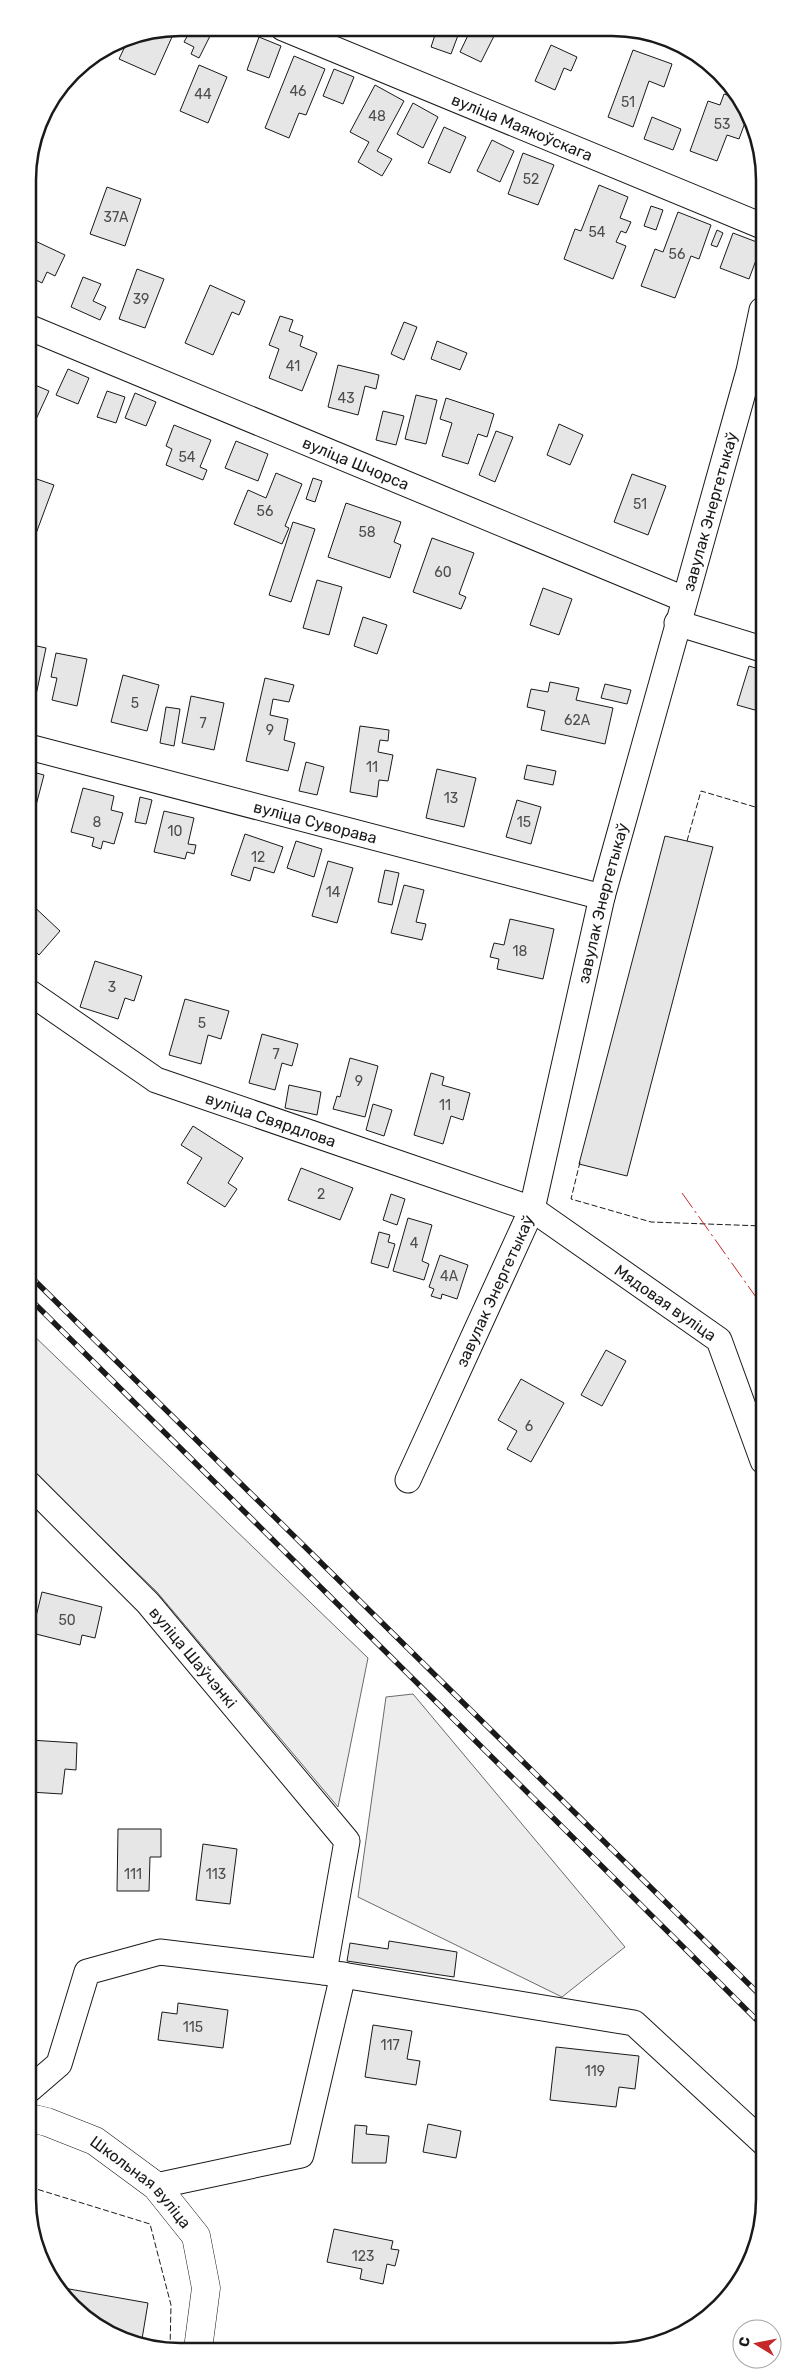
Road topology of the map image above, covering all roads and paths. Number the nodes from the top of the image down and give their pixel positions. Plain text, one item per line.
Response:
1 (302, 36) edge
2 (756, 224) edge
3 (37, 331) edge
4 (755, 373) edge
5 (684, 598) junction
6 (677, 623) junction
7 (756, 648) edge
8 (37, 749) edge
9 (602, 897) junction
10 (37, 997) edge
11 (532, 1209) junction
12 (755, 1440) edge
13 (408, 1480) dead end
14 (36, 1490) edge
15 (334, 1973) junction
16 (36, 2084) edge
17 (36, 2119) edge
18 (755, 2135) edge
19 (156, 2186) junction
20 (199, 2343) edge

1 - 2 street, вуліца Маякоўскага
3 - 5 street, вуліца Шчорса
4 - 5 street, завулак Энергетыкаў
5 - 6 street, завулак Энергетыкаў
6 - 7 street
6 - 9 street, завулак Энергетыкаў
8 - 9 street, вуліца Суворава
9 - 11 street, завулак Энергетыкаў
10 - 11 street, вуліца Свярдлова
11 - 12 street, Мядовая вуліца
11 - 13 street, завулак Энергетыкаў
14 - 15 street, вуліца Шаўчэнкі
15 - 16 street
15 - 18 street
15 - 19 street
17 - 19 street, Школьная вуліца
19 - 20 street, Школьная вуліца

